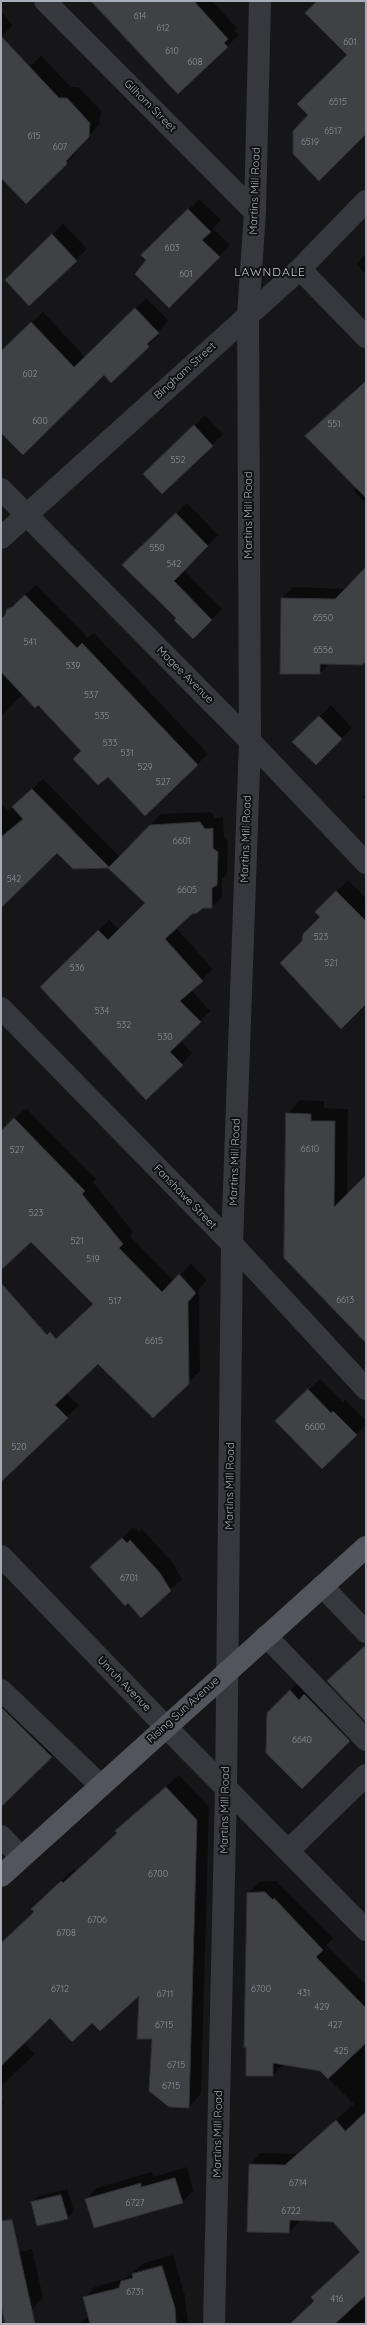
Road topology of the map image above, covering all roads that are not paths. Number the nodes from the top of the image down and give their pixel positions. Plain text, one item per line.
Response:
1 (45, 1) edge
2 (260, 1) edge
3 (366, 201) edge
4 (255, 212) junction
5 (300, 269) junction
6 (248, 315) junction
7 (366, 337) edge
8 (1, 490) edge
9 (25, 514) junction
10 (1, 538) edge
11 (250, 740) junction
12 (366, 863) edge
13 (1, 1008) edge
14 (232, 1244) junction
15 (366, 1389) edge
16 (366, 1547) edge
17 (1, 1556) edge
18 (322, 1586) junction
19 (366, 1632) edge
20 (266, 1636) junction
21 (227, 1670) junction
22 (1, 1690) edge
23 (165, 1726) junction
24 (366, 1740) edge
25 (366, 1775) edge
26 (100, 1785) junction
27 (226, 1788) junction
28 (1, 1836) edge
29 (288, 1851) junction
30 (21, 1857) junction
31 (1, 1876) edge
32 (366, 1930) edge
33 (216, 2322) edge

1 - 4 street, Gilham Street
2 - 4 street, Martins Mill Road
3 - 5 street, Bingham Street
4 - 6 street, Martins Mill Road
5 - 6 street, Bingham Street
5 - 7 street
6 - 9 street, Bingham Street
6 - 11 street, Martins Mill Road
8 - 9 street, Magee Avenue
9 - 10 street, Bingham Street
9 - 11 street, Magee Avenue
11 - 12 street, Magee Avenue
11 - 14 street, Martins Mill Road
13 - 14 street, Fanshawe Street
14 - 15 street, Fanshawe Street
14 - 21 street, Martins Mill Road
16 - 18 main road, Rising Sun Avenue
17 - 23 street, Unruh Avenue
18 - 19 street
18 - 20 main road, Rising Sun Avenue
20 - 21 main road, Rising Sun Avenue
20 - 24 street
21 - 23 main road, Rising Sun Avenue
21 - 27 street, Martins Mill Road
22 - 26 street
23 - 26 main road, Rising Sun Avenue
23 - 27 street, Unruh Avenue
25 - 29 street
26 - 30 main road, Rising Sun Avenue
27 - 29 street, Unruh Avenue
27 - 33 street, Martins Mill Road
28 - 30 street
29 - 32 street, Unruh Avenue
30 - 31 main road, Rising Sun Avenue

